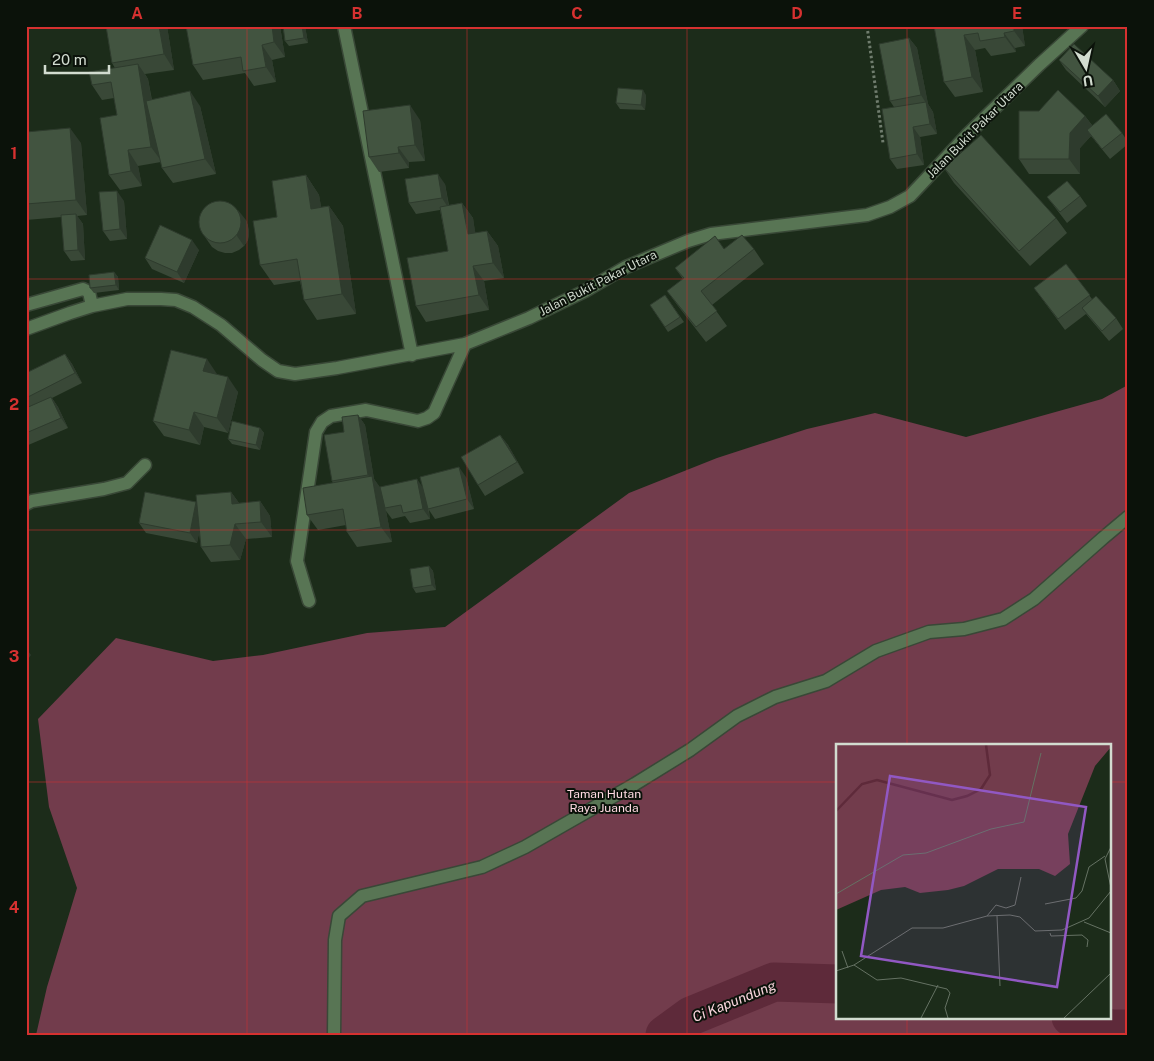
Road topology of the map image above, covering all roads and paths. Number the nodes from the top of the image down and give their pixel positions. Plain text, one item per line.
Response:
1 (344, 26) edge
2 (867, 26) edge
3 (1082, 26) edge
4 (883, 143) dead end
5 (26, 305) edge
6 (92, 306) junction
7 (26, 329) edge
8 (466, 344) junction
9 (412, 355) junction
10 (145, 465) dead end
11 (26, 504) edge
12 (1128, 517) edge
13 (309, 601) dead end
14 (334, 1035) edge

1 - 9 street
2 - 4 path
3 - 8 street, Jalan Bukit Pakar Utara
5 - 6 street
6 - 7 street, Jalan Bukit Pakar Utara
6 - 9 street, Jalan Bukit Pakar Utara
8 - 9 street, Jalan Bukit Pakar Utara
8 - 13 street
10 - 11 street
12 - 14 street

